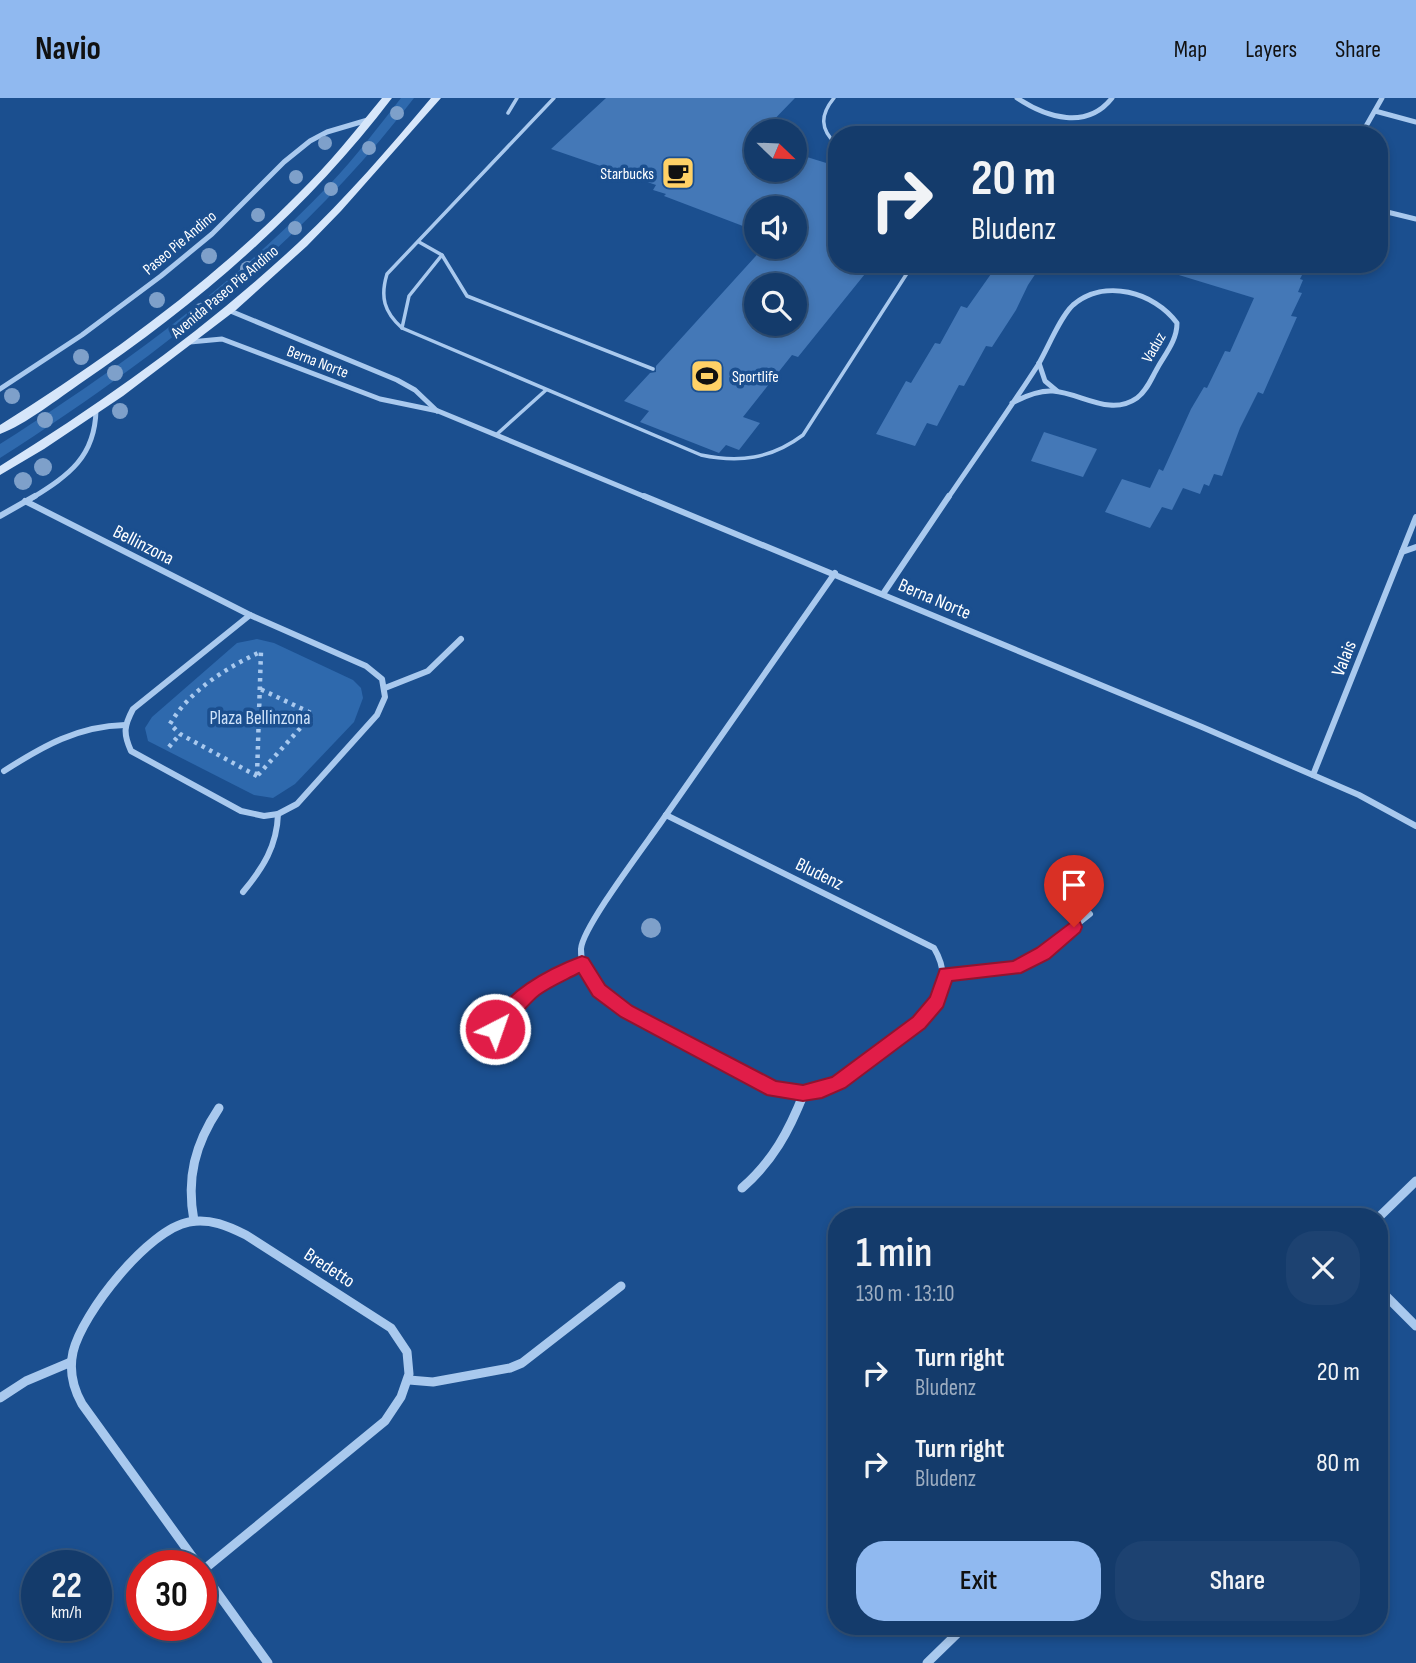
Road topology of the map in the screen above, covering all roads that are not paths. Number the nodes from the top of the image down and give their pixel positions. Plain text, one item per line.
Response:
1 (387, 98) edge
2 (436, 98) edge
3 (517, 98) edge
4 (554, 98) edge
5 (834, 98) edge
6 (1017, 98) edge
7 (1112, 98) edge
8 (1382, 98) edge
9 (1375, 111) junction
10 (508, 113) dead end
11 (372, 118) junction
12 (1416, 122) edge
13 (1366, 126) edge
14 (828, 137) edge
15 (1388, 212) edge
16 (1416, 219) edge
17 (419, 242) junction
18 (442, 255) junction
19 (906, 273) edge
20 (229, 310) junction
21 (402, 328) junction
22 (190, 342) junction
23 (1039, 363) junction
24 (653, 369) dead end
25 (0, 389) edge
26 (546, 390) junction
27 (1057, 391) junction
28 (1012, 403) junction
29 (96, 410) junction
30 (438, 411) junction
31 (0, 430) edge
32 (496, 435) junction
33 (0, 471) edge
34 (25, 501) junction
35 (0, 516) edge
36 (1416, 517) edge
37 (1416, 547) edge
38 (1402, 552) junction
39 (835, 573) junction
40 (883, 593) junction
41 (250, 615) junction
42 (461, 639) dead end
43 (386, 688) junction
44 (125, 725) junction
45 (4, 771) dead end
46 (1313, 775) junction
47 (278, 814) junction
48 (664, 814) junction
49 (1416, 826) edge
50 (243, 892) dead end
51 (1090, 914) dead end
52 (582, 964) junction
53 (946, 974) junction
54 (495, 1029) dead end
55 (803, 1093) junction
56 (219, 1108) dead end
57 (1416, 1181) edge
58 (742, 1188) dead end
59 (1388, 1208) edge
60 (194, 1221) junction
61 (621, 1286) dead end
62 (1388, 1298) edge
63 (1416, 1326) edge
64 (71, 1362) junction
65 (409, 1380) junction
66 (0, 1398) edge
67 (186, 1550) edge
68 (217, 1556) edge
69 (217, 1592) edge
70 (956, 1635) edge
71 (268, 1663) edge
72 (927, 1663) edge

1 - 11 street, Avenida Paseo Pie Andino
2 - 20 street, Avenida Paseo Pie Andino
3 - 10 lane
4 - 17 lane
5 - 14 lane
6 - 7 street
8 - 9 street
9 - 12 street
9 - 13 street
11 - 25 street, Paseo Pie Andino
11 - 31 street, Avenida Paseo Pie Andino
15 - 16 street
17 - 18 lane
17 - 21 lane
18 - 21 lane
18 - 24 lane
19 - 26 lane
20 - 22 street, Avenida Paseo Pie Andino
20 - 30 street, Berna Norte
21 - 26 lane
22 - 29 street, Avenida Paseo Pie Andino
22 - 30 street, Berna Norte
23 - 27 street
23 - 27 street, Vaduz
23 - 28 street, Vaduz
26 - 32 lane
27 - 28 street, Vaduz
28 - 40 street, Vaduz
29 - 33 street, Avenida Paseo Pie Andino
29 - 34 street
30 - 32 street, Berna Norte
32 - 39 street, Berna Norte
34 - 35 street
34 - 41 street, Bellinzona
36 - 38 street, Valais
37 - 38 street
38 - 46 street, Valais
39 - 40 street, Berna Norte
39 - 48 street
40 - 46 street, Berna Norte
41 - 43 street, Bellinzona
41 - 44 street
42 - 43 street
43 - 47 street
44 - 45 street
44 - 47 street
46 - 49 street, Berna Norte
47 - 50 street
48 - 52 street
48 - 53 street, Bludenz
51 - 53 street
52 - 54 street
52 - 55 street
53 - 55 street
55 - 58 street
56 - 60 street
57 - 59 street
60 - 64 street, Bredetto
60 - 65 street, Bredetto
61 - 65 street
62 - 63 street
64 - 66 street
64 - 67 street, Bredetto
65 - 68 street
69 - 71 street, Bredetto
70 - 72 street

